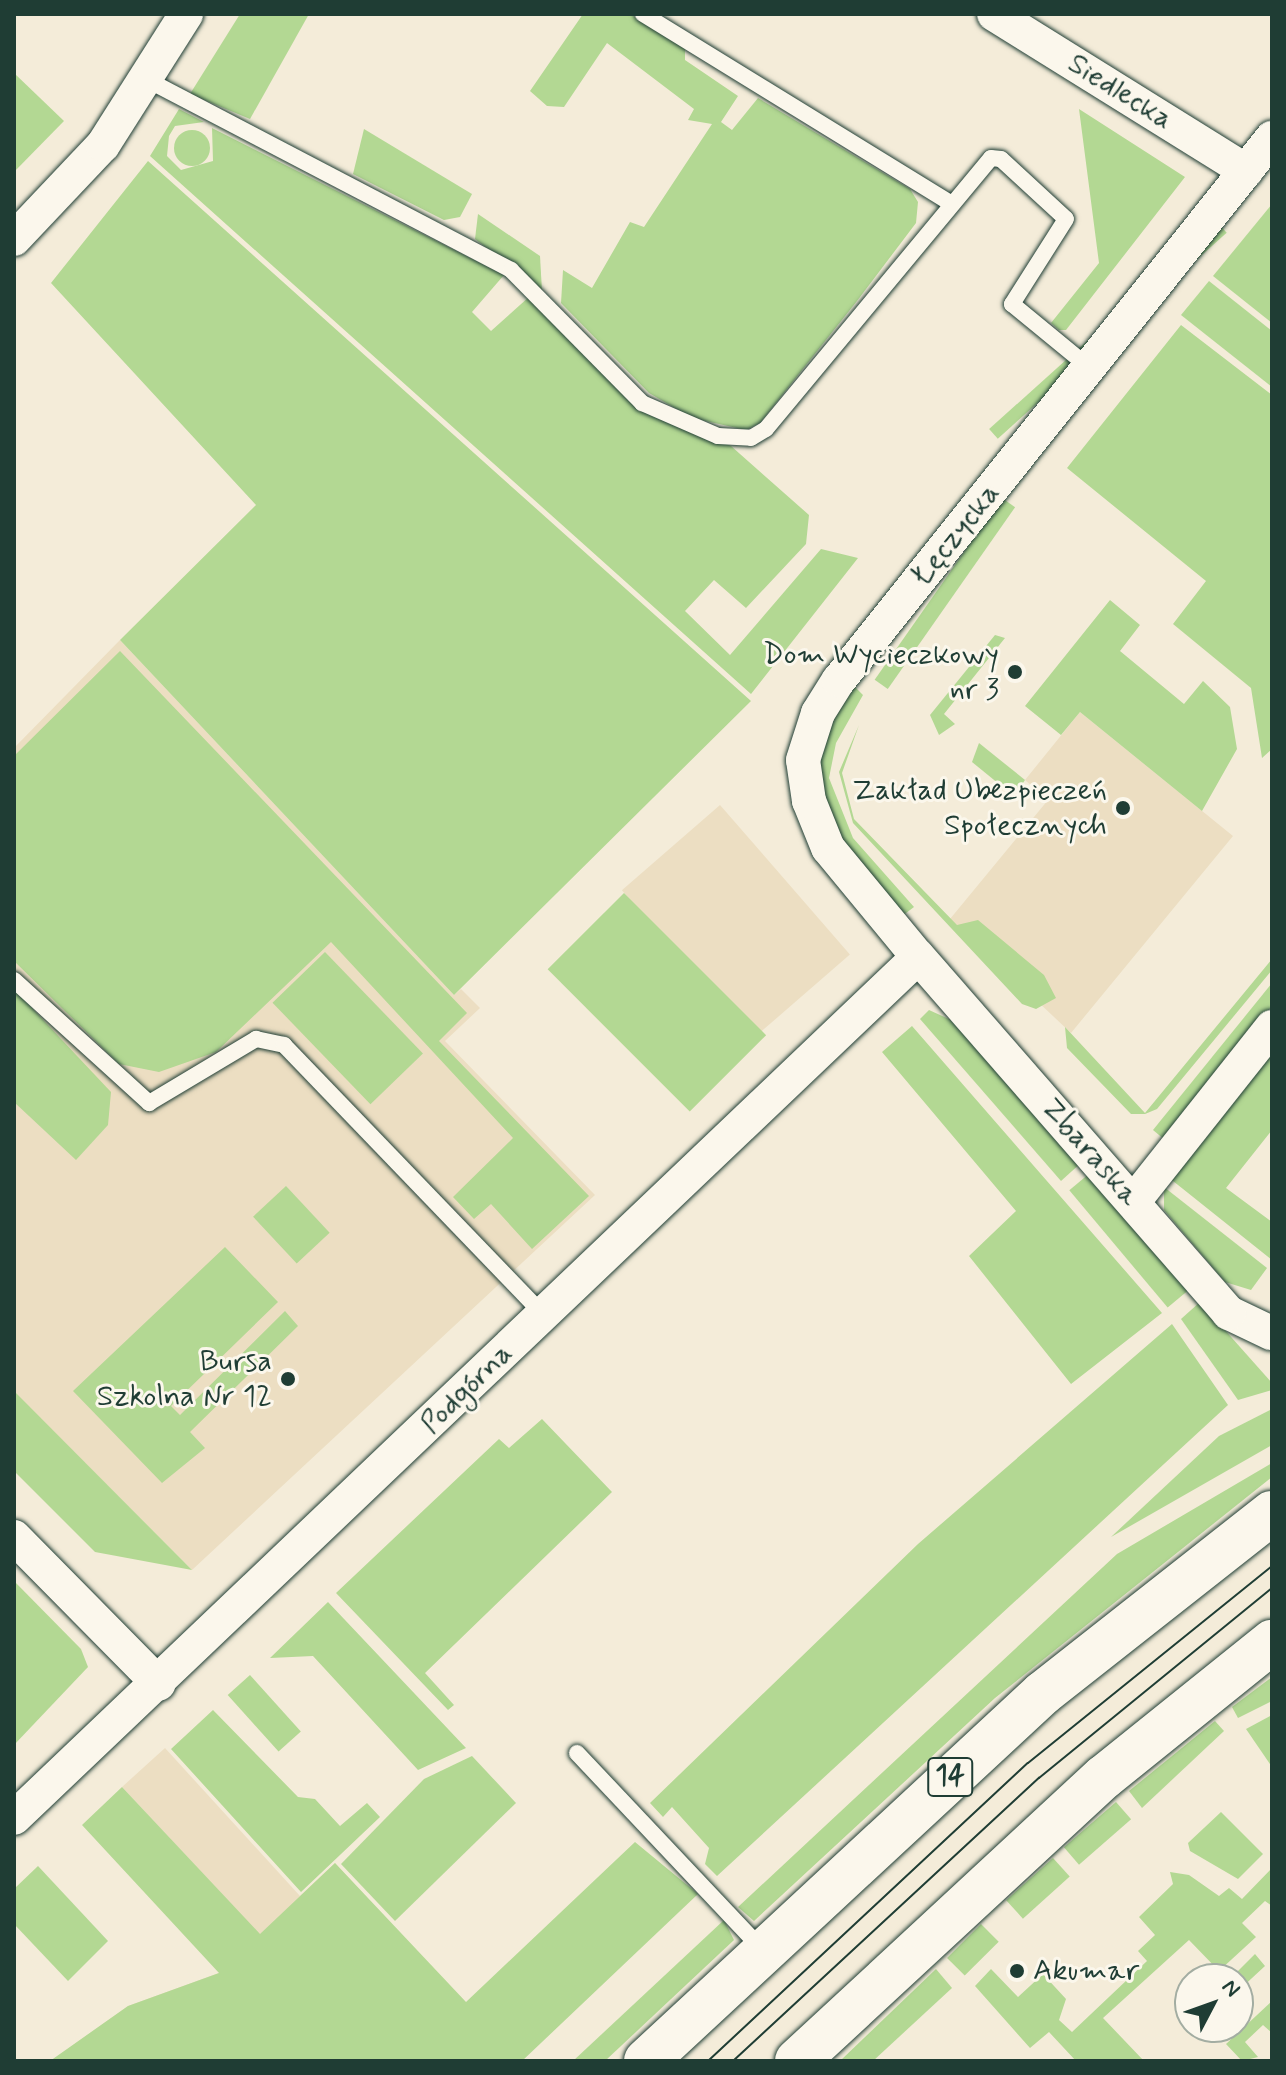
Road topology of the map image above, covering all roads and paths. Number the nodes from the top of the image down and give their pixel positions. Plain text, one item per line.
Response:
1 (186, 14) edge
2 (643, 14) edge
3 (994, 14) edge
4 (144, 78) junction
5 (1262, 157) edge
6 (949, 202) junction
7 (14, 239) edge
8 (1090, 368) junction
9 (918, 957) junction
10 (14, 980) edge
11 (1272, 1027) edge
12 (1134, 1201) junction
13 (544, 1315) junction
14 (1271, 1333) edge
15 (1272, 1513) edge
16 (14, 1537) edge
17 (1272, 1642) edge
18 (159, 1684) junction
19 (577, 1753) dead end
20 (14, 1818) edge
21 (764, 1951) junction
22 (646, 2061) edge
23 (797, 2061) edge

1 - 4 street
2 - 6 lane
3 - 5 street, Siedlecka
4 - 6 lane
4 - 7 street
5 - 8 street, Łęczycka
6 - 8 lane
8 - 9 street, Łęczycka
9 - 12 street, Zbaraska
9 - 13 street, Podgórna
10 - 13 lane
11 - 12 street
12 - 14 street, Zbaraska
13 - 18 street, Podgórna
15 - 21 main road, 14
16 - 18 street
17 - 23 main road
18 - 20 street, Podgórna
19 - 21 lane
21 - 22 main road, 14

